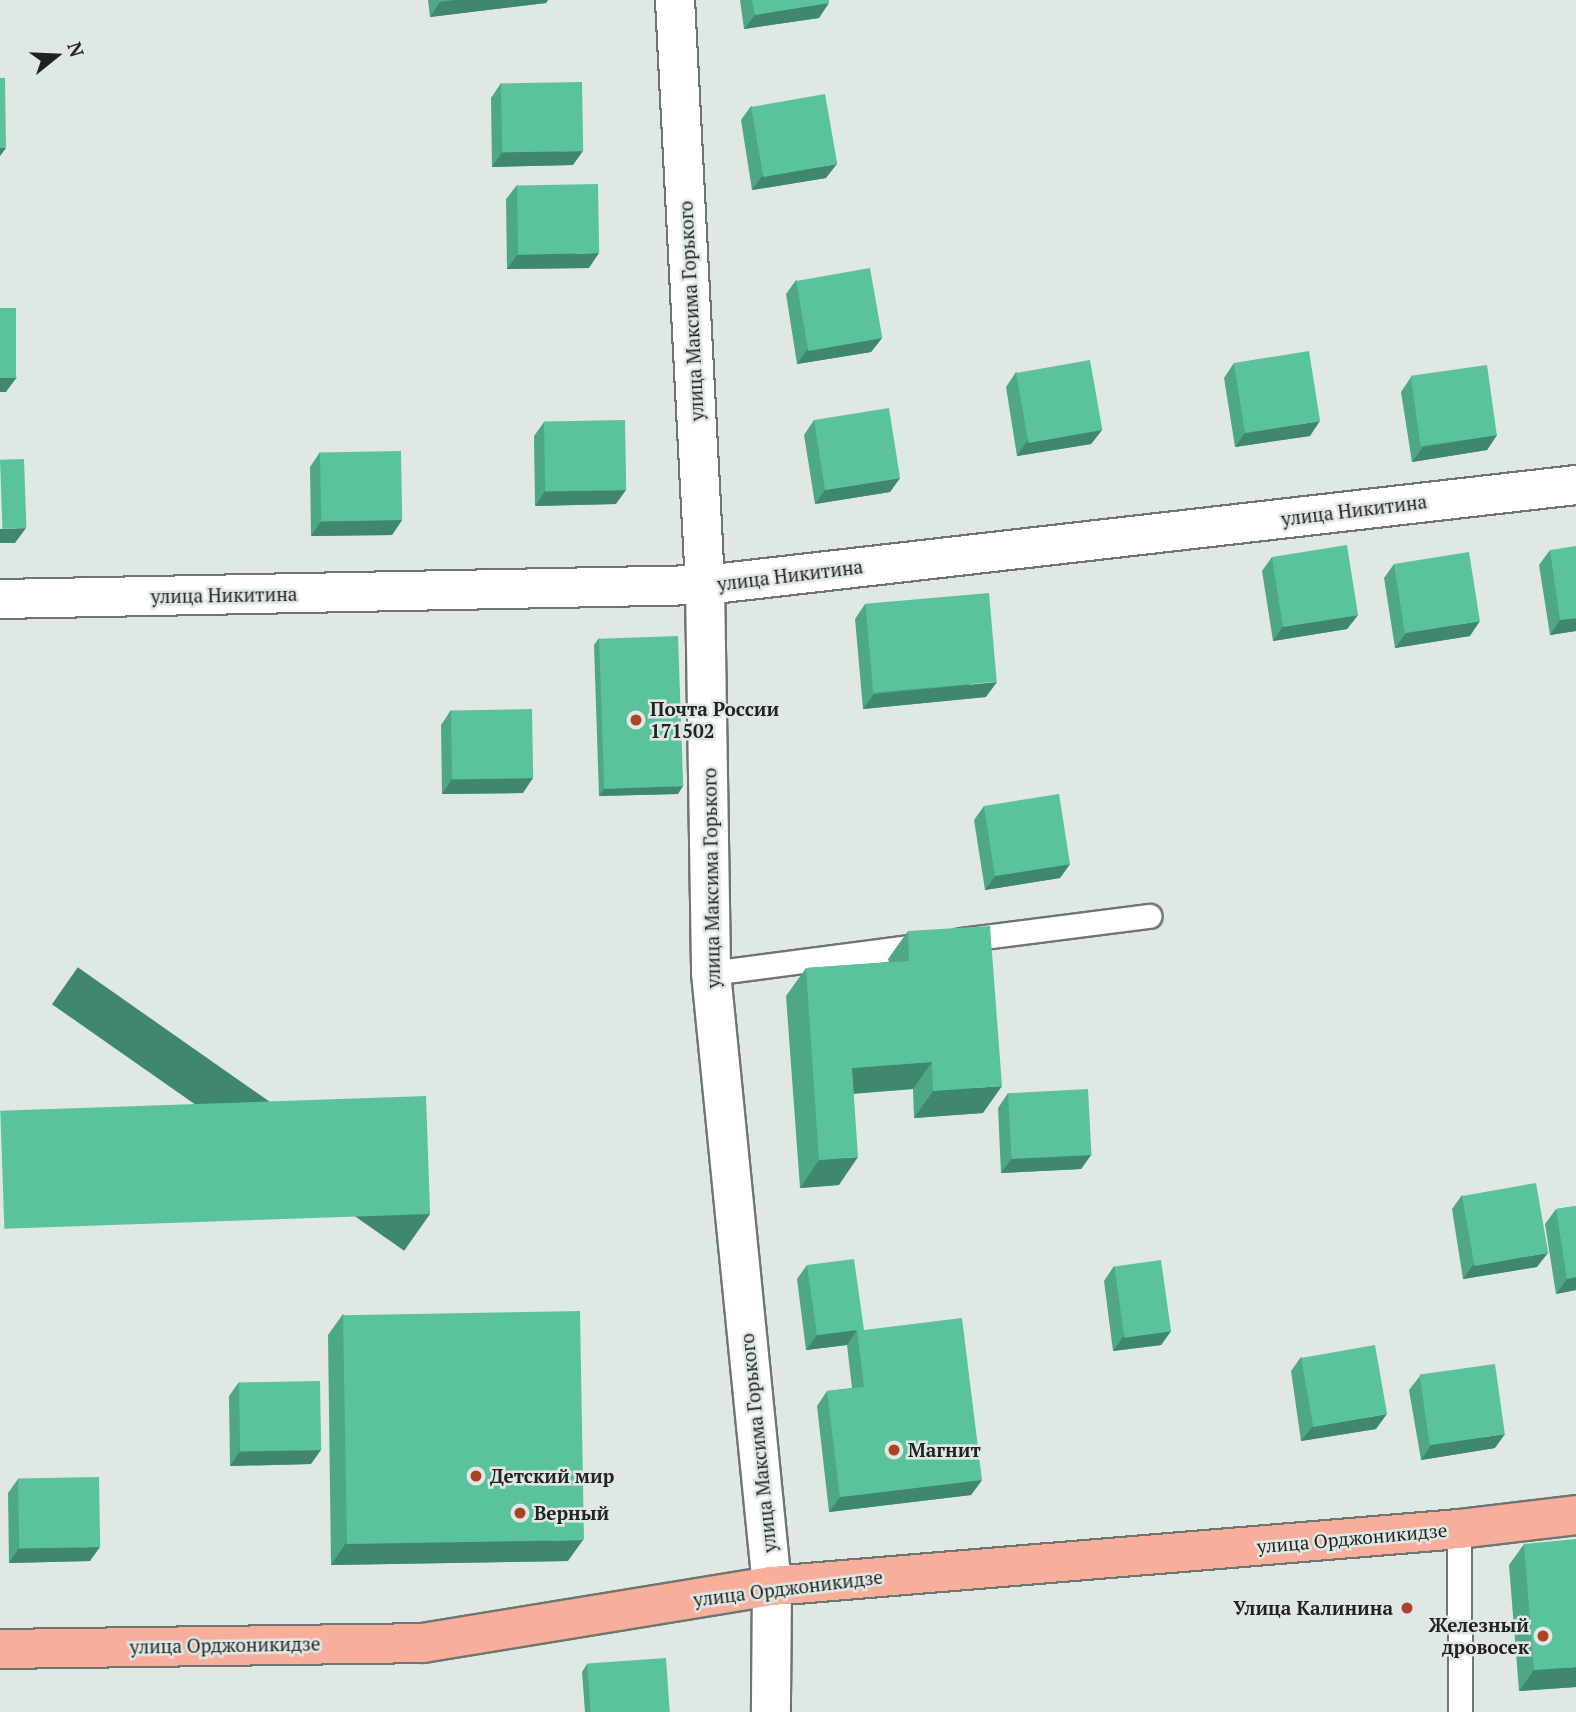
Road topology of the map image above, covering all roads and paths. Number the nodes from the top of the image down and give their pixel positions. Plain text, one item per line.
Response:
1 (675, 0) edge
2 (1576, 485) edge
3 (705, 585) junction
4 (0, 599) edge
5 (1149, 916) dead end
6 (711, 973) junction
7 (1576, 1515) edge
8 (1459, 1529) junction
9 (772, 1586) junction
10 (0, 1649) edge
11 (771, 1712) edge
12 (1460, 1712) edge

1 - 3 street, улица Максима Горького
2 - 3 street, улица Никитина
3 - 4 street, улица Никитина
3 - 6 street, улица Максима Горького
5 - 6 lane
6 - 9 street, улица Максима Горького
7 - 8 main road, улица Орджоникидзе
8 - 9 main road, улица Орджоникидзе
8 - 12 lane
9 - 10 main road, улица Орджоникидзе
9 - 11 street, улица Максима Горького

